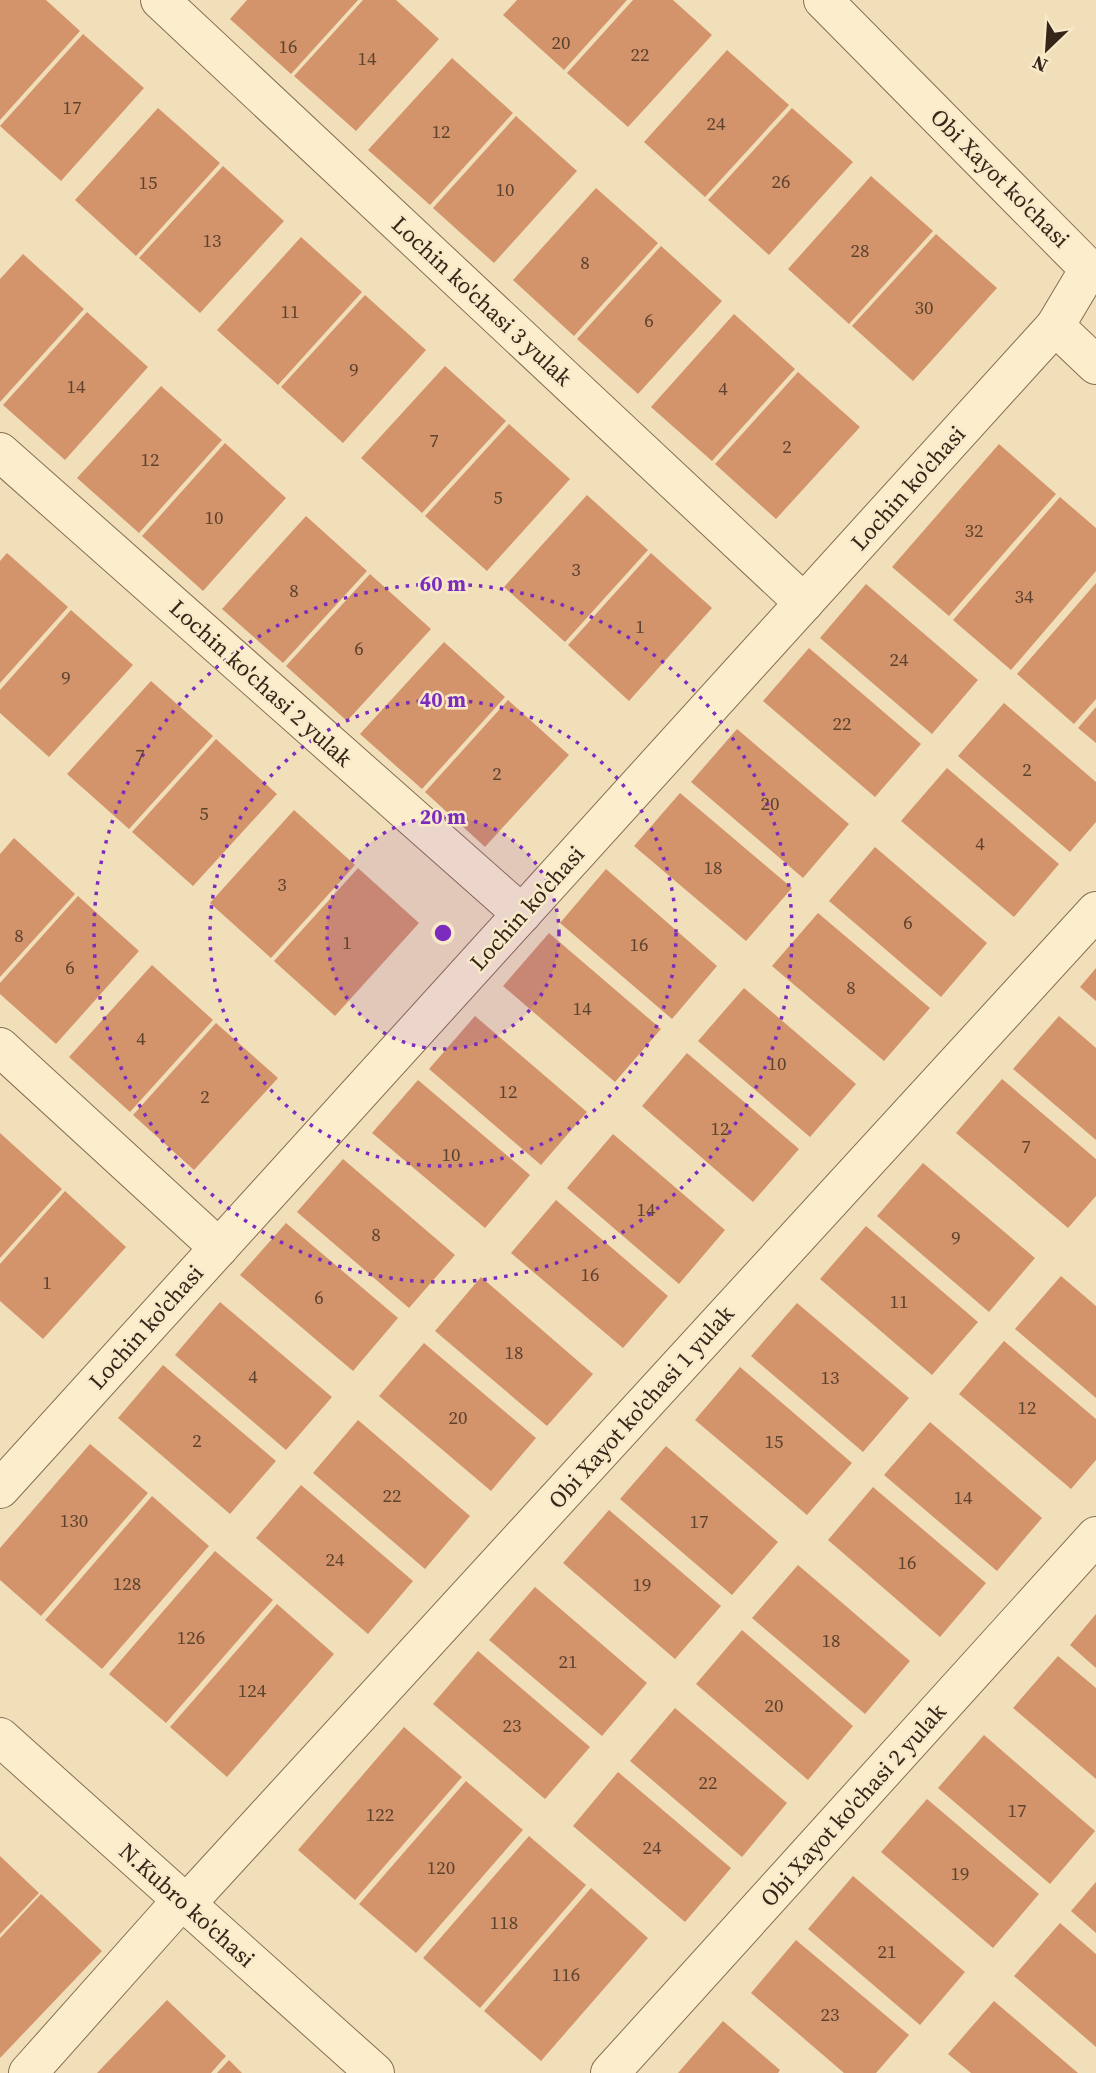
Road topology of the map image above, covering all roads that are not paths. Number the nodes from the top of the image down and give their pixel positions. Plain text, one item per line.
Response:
1 (160, 0) edge
2 (823, 0) edge
3 (1055, 326) junction
4 (1096, 365) edge
5 (0, 452) edge
6 (804, 603) junction
7 (1096, 911) edge
8 (522, 914) junction
9 (0, 1047) edge
10 (219, 1248) junction
11 (0, 1489) edge
12 (1096, 1536) edge
13 (0, 1737) edge
14 (184, 1902) junction
15 (28, 2073) edge
16 (375, 2073) edge
17 (610, 2073) edge

1 - 6 street, Lochin ko'chasi 3 yulak
2 - 3 street, Obi Xayot ko'chasi
3 - 4 street
3 - 6 street, Lochin ko'chasi
5 - 8 street, Lochin ko'chasi 2 yulak
6 - 8 street, Lochin ko'chasi
7 - 14 street, Obi Xayot ko'chasi 1 yulak
8 - 10 street, Lochin ko'chasi
9 - 10 street
10 - 11 street, Lochin ko'chasi
12 - 17 street, Obi Xayot ko'chasi 2 yulak
13 - 14 street, N.Kubro ko'chasi
14 - 15 street, Obi Xayot ko'chasi 1 yulak
14 - 16 street, N.Kubro ko'chasi

